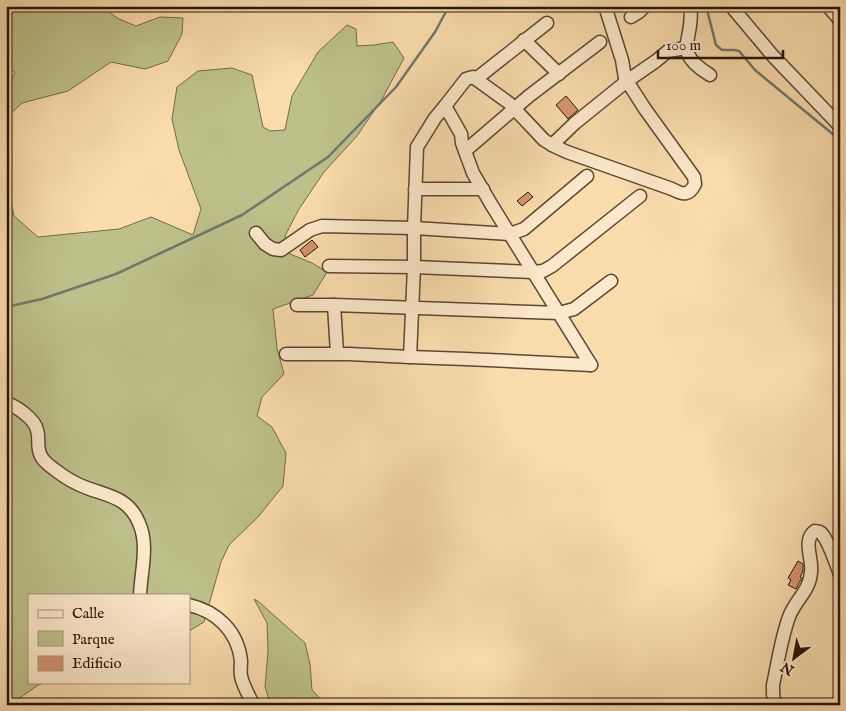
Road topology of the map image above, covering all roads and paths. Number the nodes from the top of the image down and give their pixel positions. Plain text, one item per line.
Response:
1 (605, 6) edge
2 (645, 6) edge
3 (690, 6) edge
4 (731, 6) edge
5 (828, 6) edge
6 (631, 17) dead end
7 (840, 20) edge
8 (547, 23) dead end
9 (524, 40) junction
10 (600, 42) dead end
11 (686, 48) junction
12 (559, 74) junction
13 (710, 75) dead end
14 (476, 79) junction
15 (627, 81) junction
16 (445, 106) junction
17 (514, 108) junction
18 (840, 126) edge
19 (552, 145) junction
20 (465, 151) junction
21 (587, 176) dead end
22 (415, 189) junction
23 (482, 189) junction
24 (640, 196) dead end
25 (414, 228) junction
26 (256, 234) dead end
27 (510, 234) junction
28 (329, 266) dead end
29 (414, 267) junction
30 (533, 272) junction
31 (611, 281) dead end
32 (297, 305) dead end
33 (334, 305) junction
34 (413, 307) junction
35 (559, 313) junction
36 (337, 353) junction
37 (286, 354) dead end
38 (410, 357) junction
39 (6, 404) edge
40 (840, 574) edge
41 (140, 594) edge
42 (190, 604) edge
43 (253, 705) edge
44 (775, 705) edge

1 - 15 street
2 - 6 street
3 - 11 street
4 - 18 street
5 - 7 street
8 - 9 street
9 - 12 street
9 - 14 street
10 - 12 street
11 - 13 street
11 - 15 street
12 - 17 street
14 - 16 street
14 - 17 street
15 - 19 street
15 - 19 street
16 - 20 street
16 - 22 street
17 - 19 street
17 - 20 street
20 - 23 street
21 - 27 street
22 - 23 street
22 - 25 street
23 - 27 street
24 - 30 street
25 - 26 street
25 - 27 street
25 - 29 street
27 - 30 street
28 - 29 street
29 - 30 street
29 - 34 street
30 - 35 street
31 - 35 street
32 - 33 street
33 - 34 street
33 - 36 street
34 - 35 street
34 - 38 street
35 - 38 street
36 - 37 street
36 - 38 street
39 - 41 street
40 - 44 street
42 - 43 street

